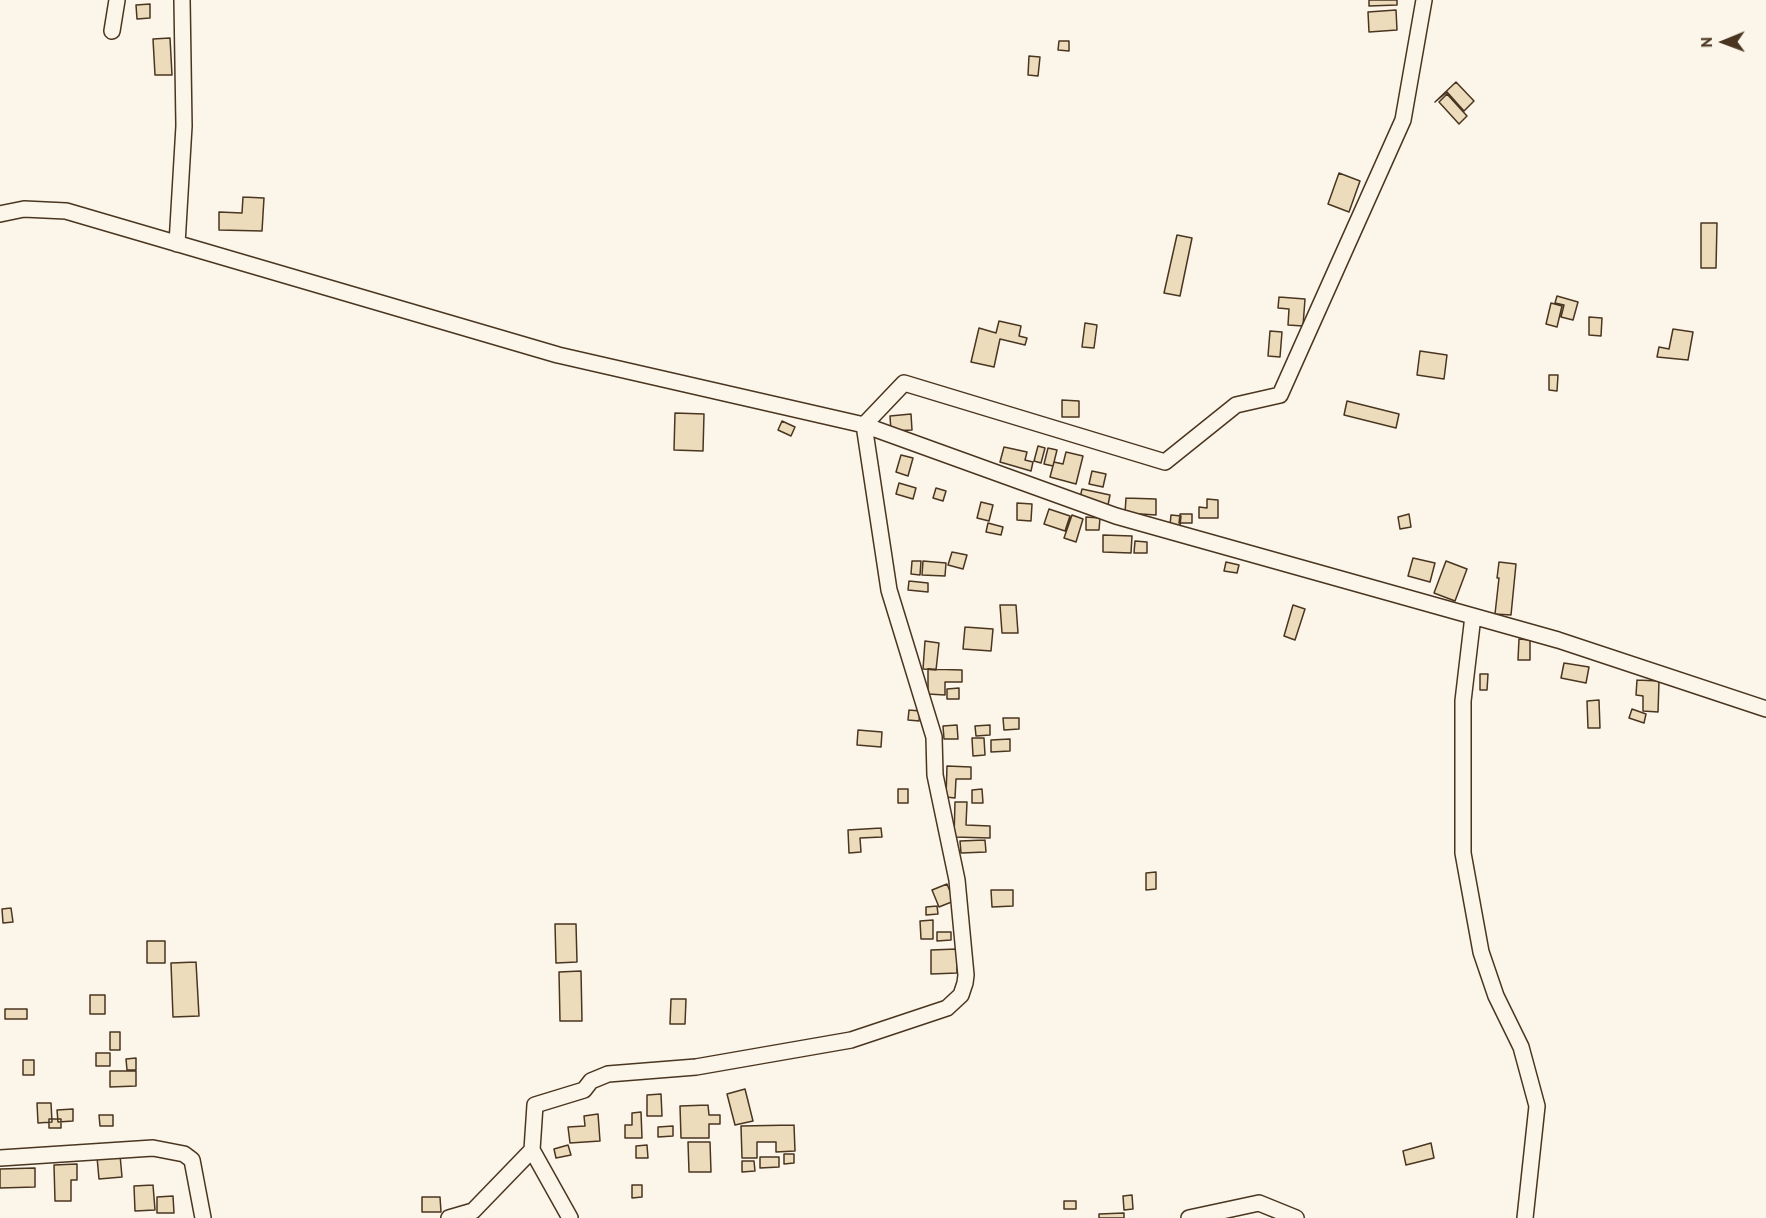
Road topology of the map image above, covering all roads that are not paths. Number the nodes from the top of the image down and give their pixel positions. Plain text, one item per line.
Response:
1 (117, 0) edge
2 (182, 0) edge
3 (1424, 0) edge
4 (112, 31) dead end
5 (0, 214) edge
6 (177, 244) junction
7 (864, 425) junction
8 (1473, 616) junction
9 (1766, 710) edge
10 (532, 1150) junction
11 (0, 1158) edge
12 (203, 1218) edge
13 (449, 1218) edge
14 (570, 1218) edge
15 (1189, 1218) edge
16 (1296, 1218) edge
17 (1525, 1218) edge

1 - 4 street
2 - 6 street
3 - 7 street
5 - 6 street
6 - 7 street
7 - 8 street
7 - 10 street
8 - 9 street
8 - 17 street
10 - 13 street
10 - 14 street
11 - 12 street
15 - 16 street

